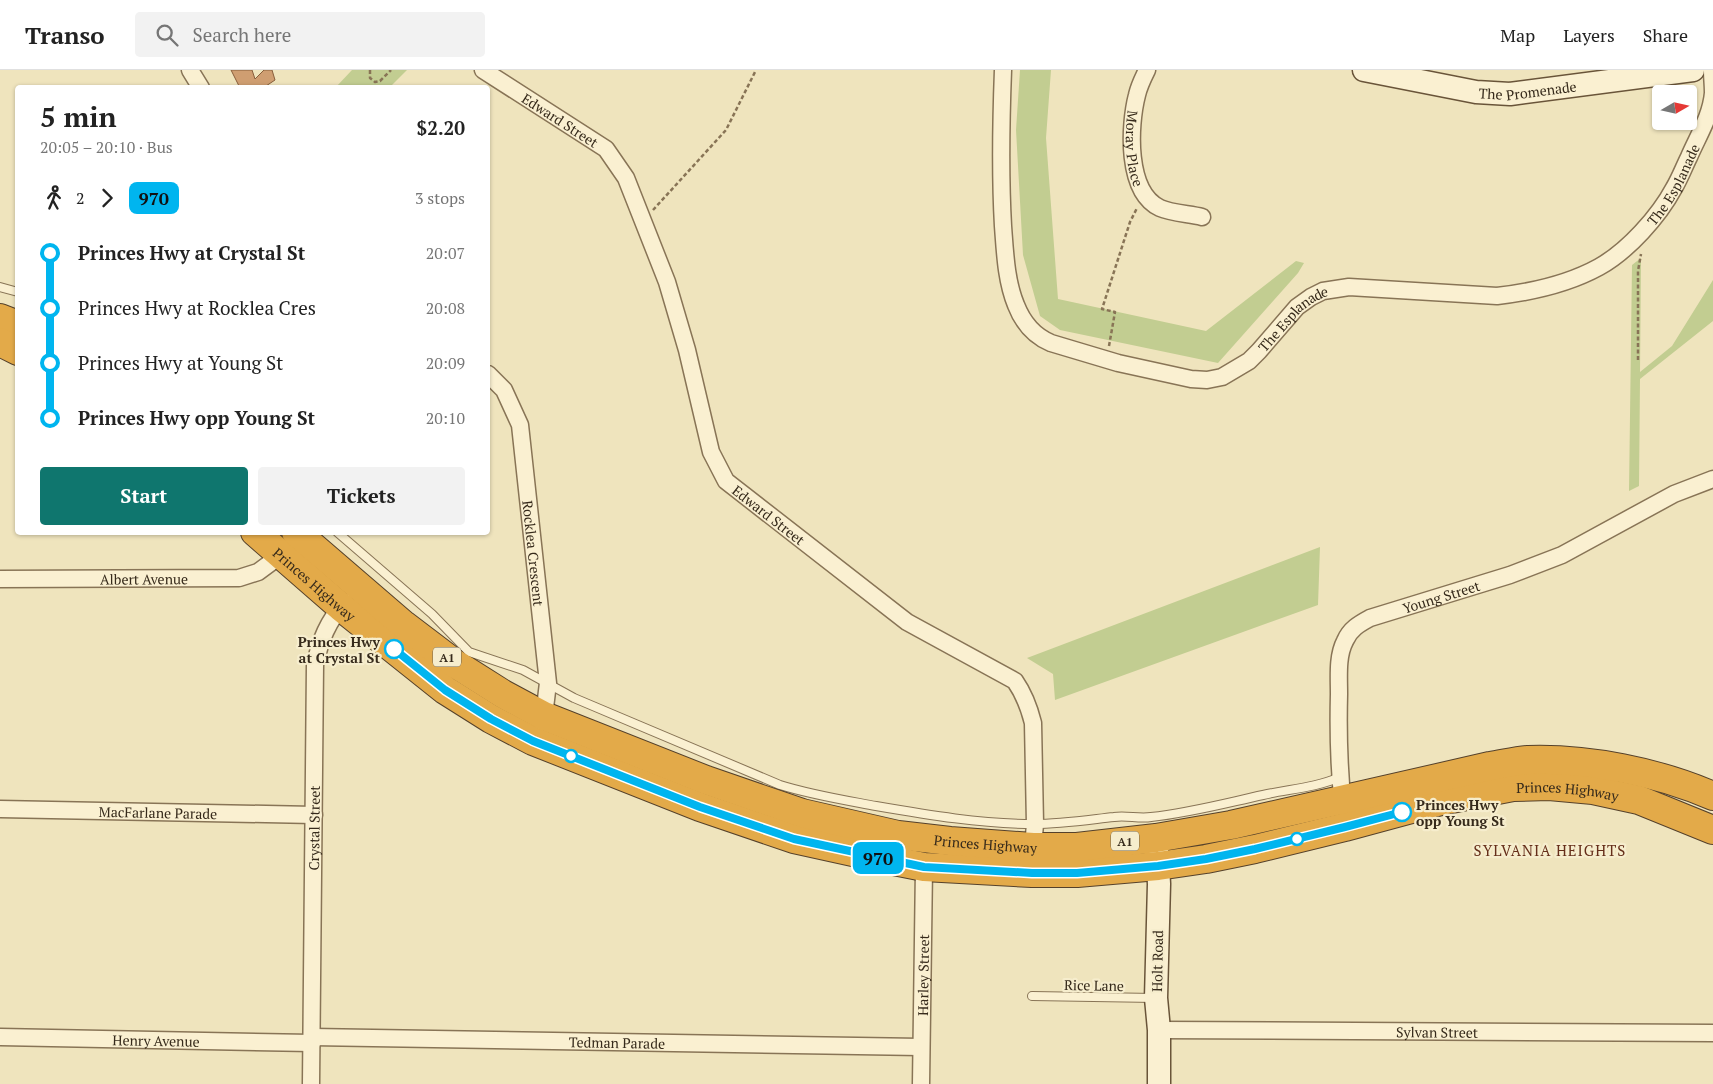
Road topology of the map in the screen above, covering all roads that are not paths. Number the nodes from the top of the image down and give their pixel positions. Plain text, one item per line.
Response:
1 (190, 70) edge
2 (483, 70) edge
3 (1003, 70) edge
4 (1147, 70) edge
5 (1364, 70) edge
6 (1693, 70) edge
7 (1712, 70) edge
8 (1409, 75) edge
9 (199, 85) edge
10 (1202, 217) dead end
11 (0, 287) edge
12 (15, 291) edge
13 (0, 318) edge
14 (15, 325) edge
15 (0, 342) edge
16 (15, 350) edge
17 (490, 376) edge
18 (1713, 480) edge
19 (258, 535) edge
20 (340, 535) edge
21 (306, 538) edge
22 (281, 555) junction
23 (0, 579) edge
24 (360, 586) junction
25 (341, 606) junction
26 (548, 683) junction
27 (544, 716) junction
28 (533, 741) junction
29 (1341, 788) junction
30 (1713, 796) edge
31 (0, 809) edge
32 (314, 815) junction
33 (1345, 827) junction
34 (1713, 830) edge
35 (1034, 835) junction
36 (1156, 838) junction
37 (1158, 866) junction
38 (924, 867) junction
39 (1032, 996) dead end
40 (1156, 998) junction
41 (1159, 1030) junction
42 (1713, 1033) edge
43 (0, 1037) edge
44 (312, 1040) junction
45 (921, 1047) junction
46 (311, 1084) edge
47 (921, 1084) edge
48 (1159, 1084) edge

1 - 9 street
2 - 35 street, Edward Street
3 - 7 street, The Esplanade
4 - 10 street, Moray Place
5 - 8 street, The Promenade
6 - 8 street, The Promenade
11 - 12 lane
13 - 14 highway
15 - 16 highway
17 - 26 street, Rocklea Crescent
18 - 29 street, Young Street
19 - 22 highway, Princes Highway / A1
20 - 26 lane, Princes Highway
21 - 24 highway, Princes Highway / A1
22 - 23 street, Albert Avenue
22 - 25 highway, Princes Highway / A1
24 - 25 street, Crystal Street
24 - 27 highway, Princes Highway / A1
25 - 28 highway, Princes Highway / A1
25 - 32 street, Crystal Street
26 - 27 street, Rocklea Crescent
26 - 35 lane, Princes Highway
27 - 28 street, Rocklea Crescent
27 - 35 highway, Princes Highway / A1
28 - 38 highway, Princes Highway / A1
29 - 30 highway, Princes Highway / A1
29 - 33 street, Young Street
29 - 35 lane, Princes Highway
29 - 36 highway, Princes Highway / A1
31 - 32 street, MacFarlane Parade
32 - 44 street, Crystal Street
33 - 34 highway, Princes Highway / A1
33 - 37 highway, Princes Highway / A1
35 - 36 highway, Princes Highway / A1
36 - 37 street, Holt Road
37 - 38 highway, Princes Highway / A1
37 - 40 street, Holt Road
38 - 45 street, Harley Street
39 - 40 lane, Rice Lane
40 - 41 street, Holt Road
41 - 42 street, Sylvan Street
41 - 48 street, Holt Road
43 - 44 street, Henry Avenue
44 - 45 street, Tedman Parade
44 - 46 street, Crystal Street
45 - 47 street, Harley Street

